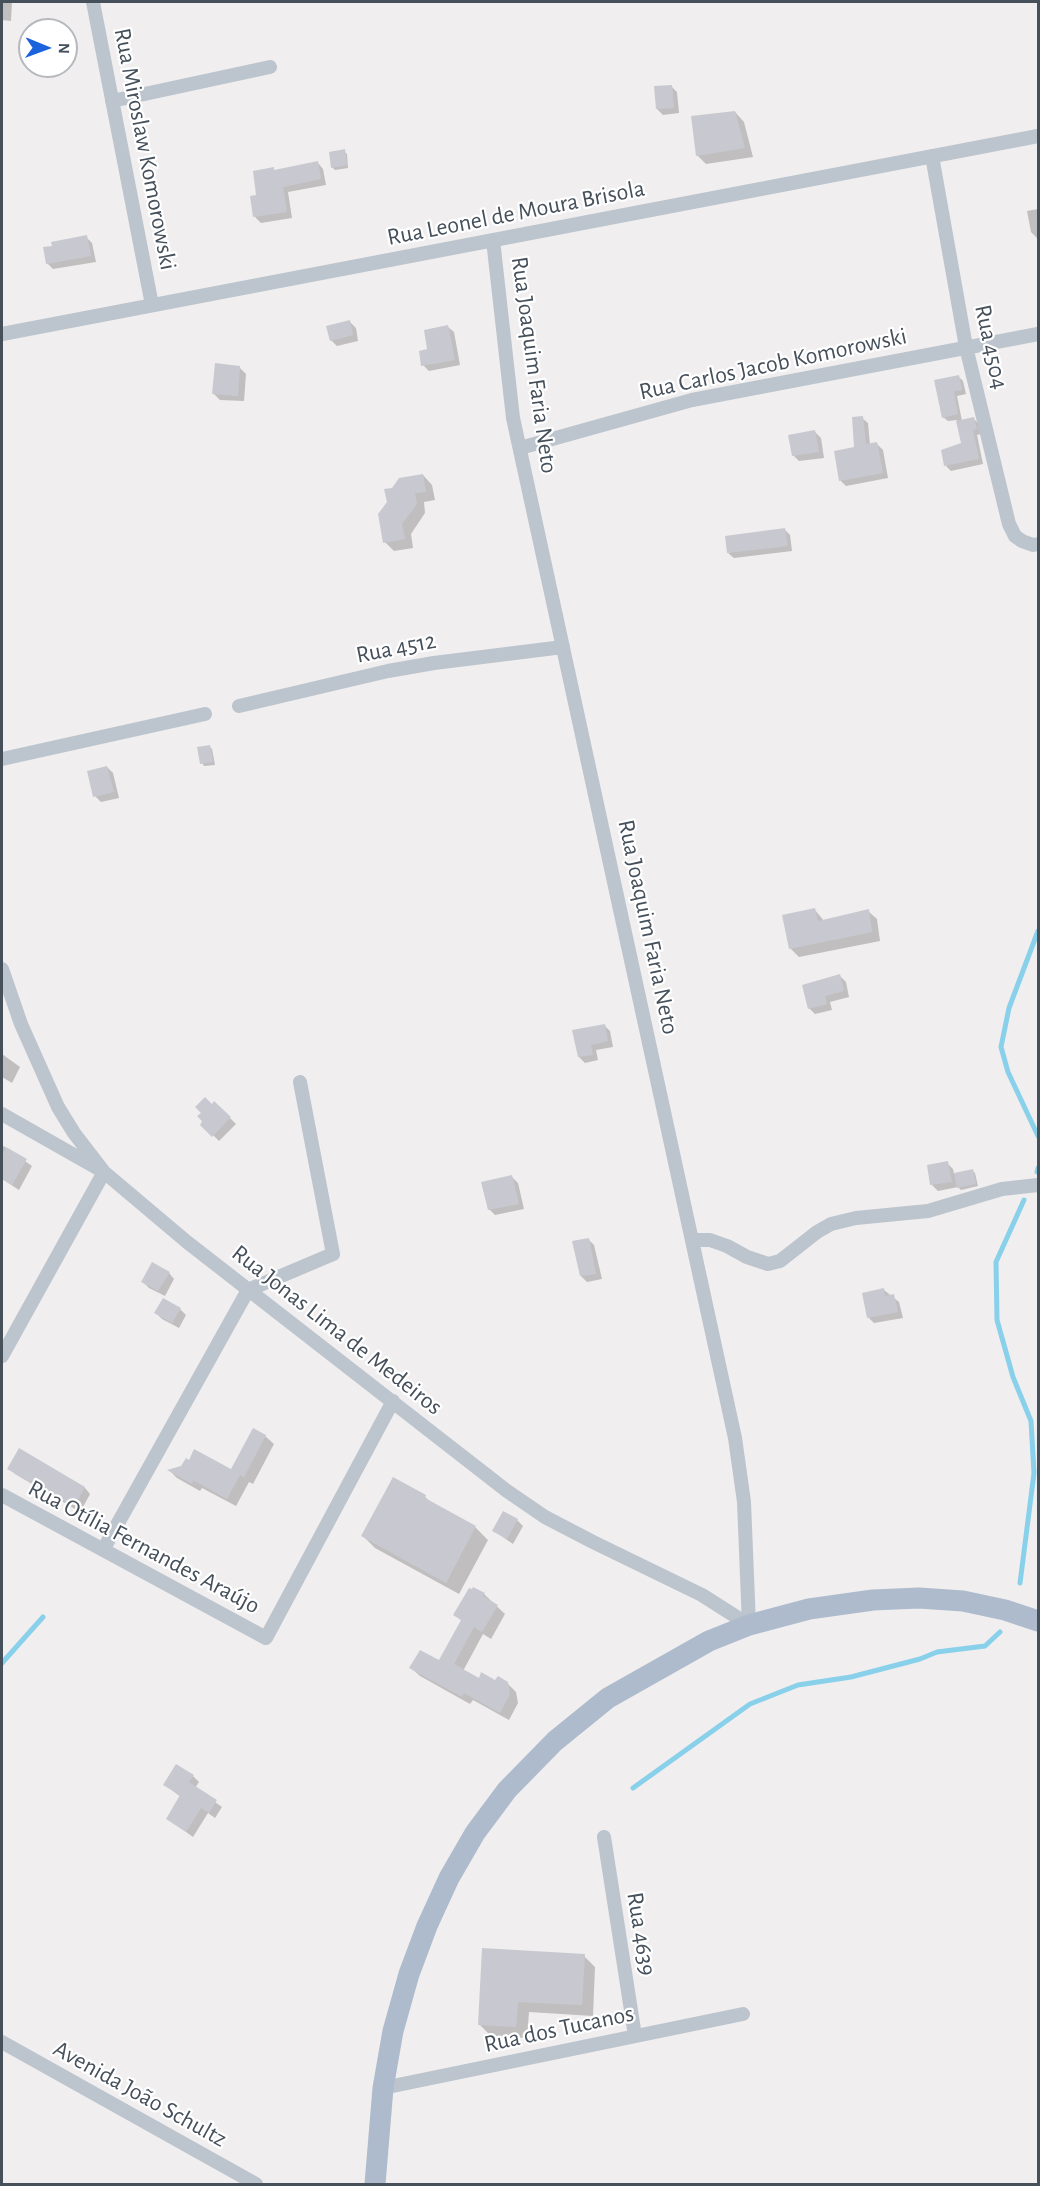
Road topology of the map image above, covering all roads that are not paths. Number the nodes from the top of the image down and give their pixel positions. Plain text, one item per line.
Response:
1 (93, 2) edge
2 (270, 67) dead end
3 (112, 101) junction
4 (1038, 136) edge
5 (932, 156) junction
6 (493, 240) junction
7 (152, 305) junction
8 (2, 334) edge
9 (1038, 334) edge
10 (966, 347) junction
11 (520, 448) junction
12 (1038, 544) edge
13 (563, 647) junction
14 (239, 706) dead end
15 (205, 714) dead end
16 (2, 759) edge
17 (2, 977) edge
18 (300, 1082) dead end
19 (2, 1113) edge
20 (104, 1172) junction
21 (1038, 1185) edge
22 (694, 1240) junction
23 (248, 1290) junction
24 (2, 1356) edge
25 (393, 1401) junction
26 (2, 1495) edge
27 (103, 1550) junction
28 (1038, 1622) edge
29 (749, 1625) junction
30 (604, 1837) dead end
31 (743, 2014) dead end
32 (634, 2037) junction
33 (2, 2042) edge
34 (383, 2088) junction
35 (256, 2184) edge
36 (375, 2184) edge

1 - 3 street, Rua Miroslaw Komorowski
2 - 3 street
3 - 7 street, Rua Miroslaw Komorowski
4 - 5 street, Rua Leonel de Moura Brisola
5 - 6 street, Rua Leonel de Moura Brisola
5 - 10 street, Rua 4504
6 - 7 street, Rua Leonel de Moura Brisola
6 - 11 street, Rua Joaquim Faria Neto
7 - 8 street, Rua Leonel de Moura Brisola
9 - 10 street, Rua Carlos Jacob Komorowski
10 - 11 street, Rua Carlos Jacob Komorowski
10 - 12 street, Rua 4504
11 - 13 street, Rua Joaquim Faria Neto
13 - 14 street, Rua 4512
13 - 22 street, Rua Joaquim Faria Neto
15 - 16 street
17 - 20 street, Rua Jonas Lima de Medeiros
18 - 23 street
19 - 20 street
20 - 23 street, Rua Jonas Lima de Medeiros
20 - 24 street
21 - 22 street
22 - 29 street, Rua Joaquim Faria Neto
23 - 25 street, Rua Jonas Lima de Medeiros
23 - 27 street
25 - 27 street, Rua Otília Fernandes Araújo
25 - 29 street, Rua Jonas Lima de Medeiros
26 - 27 street, Rua Otília Fernandes Araújo
28 - 29 main road
29 - 34 main road
30 - 32 street, Rua 4639
31 - 32 street, Rua dos Tucanos
32 - 34 street, Rua dos Tucanos
33 - 35 street, Avenida João Schultz
34 - 36 main road

